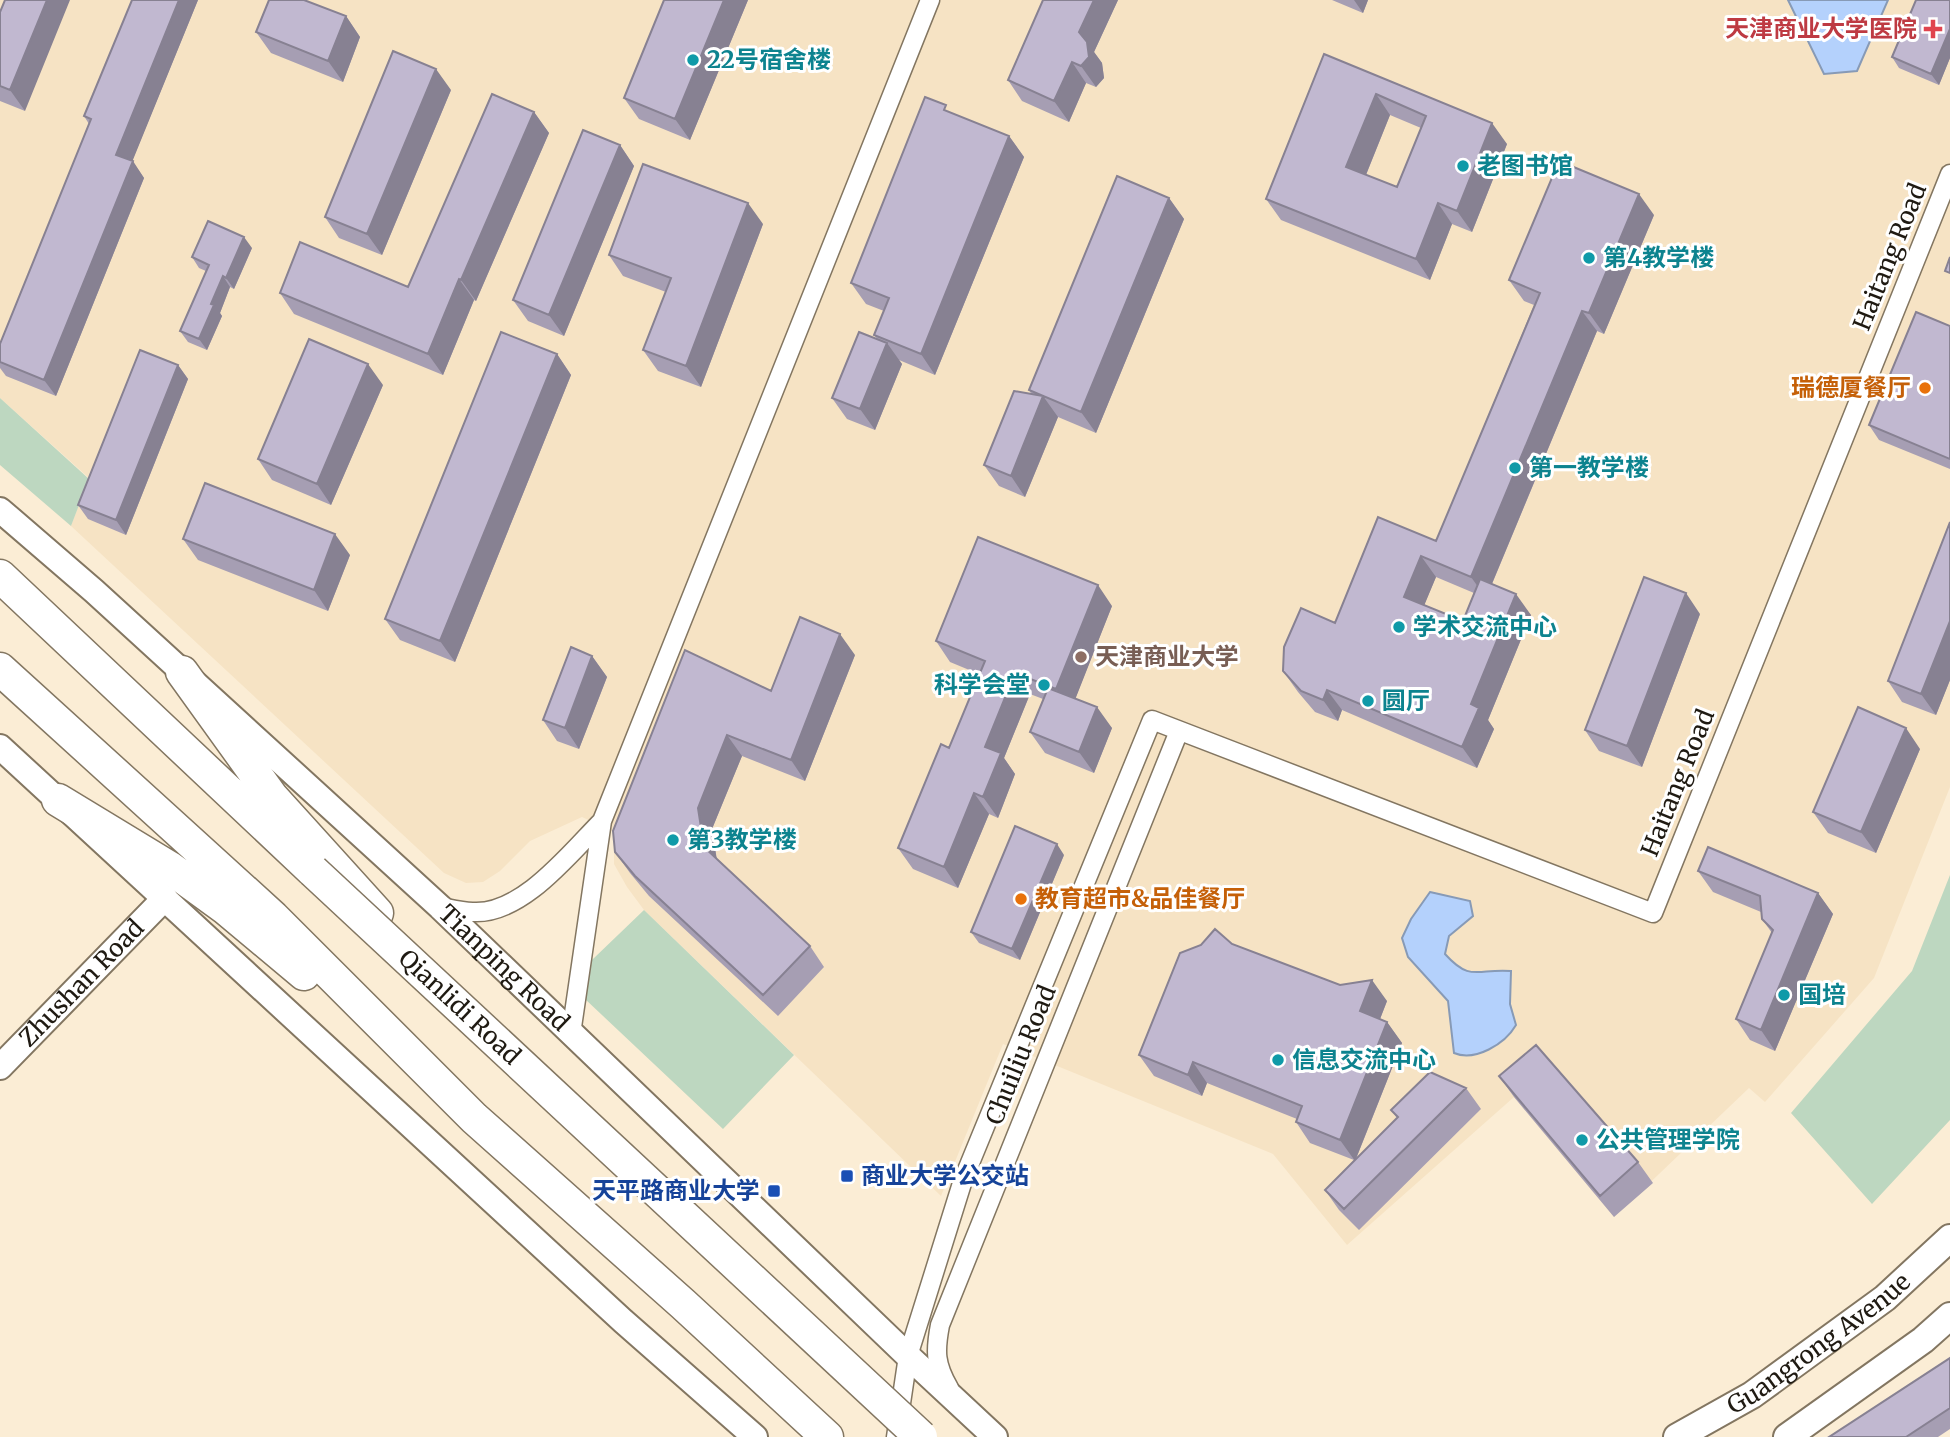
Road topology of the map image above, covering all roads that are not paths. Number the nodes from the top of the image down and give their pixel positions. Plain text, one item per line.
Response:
1 (930, 0) edge
2 (1950, 174) edge
3 (0, 510) edge
4 (0, 576) edge
5 (0, 669) edge
6 (182, 672) junction
7 (1152, 720) joint
8 (1180, 731) junction
9 (0, 747) edge
10 (58, 800) junction
11 (602, 821) junction
12 (320, 866) junction
13 (165, 898) junction
14 (440, 907) junction
15 (265, 926) junction
16 (571, 1034) junction
17 (0, 1067) edge
18 (1950, 1238) edge
19 (1950, 1316) edge
20 (908, 1356) junction
21 (956, 1400) junction
22 (755, 1437) edge
23 (827, 1437) edge
24 (896, 1437) edge
25 (921, 1437) edge
26 (995, 1437) edge
27 (1677, 1437) edge
28 (1787, 1437) edge

1 - 11 street
2 - 8 street, Haitang Road
3 - 6 street, Tianping Road
4 - 12 highway, Qianlidi Road
5 - 15 highway
6 - 12 highway
6 - 14 street, Tianping Road
7 - 8 street, Haitang Road
7 - 20 street, Chuiliu Road
8 - 21 street, Chuiliu Road
9 - 10 street
10 - 13 street
10 - 15 highway
11 - 14 street
11 - 16 street
12 - 25 highway, Qianlidi Road, bridge
13 - 17 street, Zhushan Road
13 - 22 street
14 - 16 street, Tianping Road
15 - 23 highway
16 - 20 street, Tianping Road
18 - 27 main road, Guangrong Avenue
19 - 28 main road
20 - 21 street, Tianping Road
20 - 24 street, Chuiliu Road
21 - 26 street, Tianping Road

